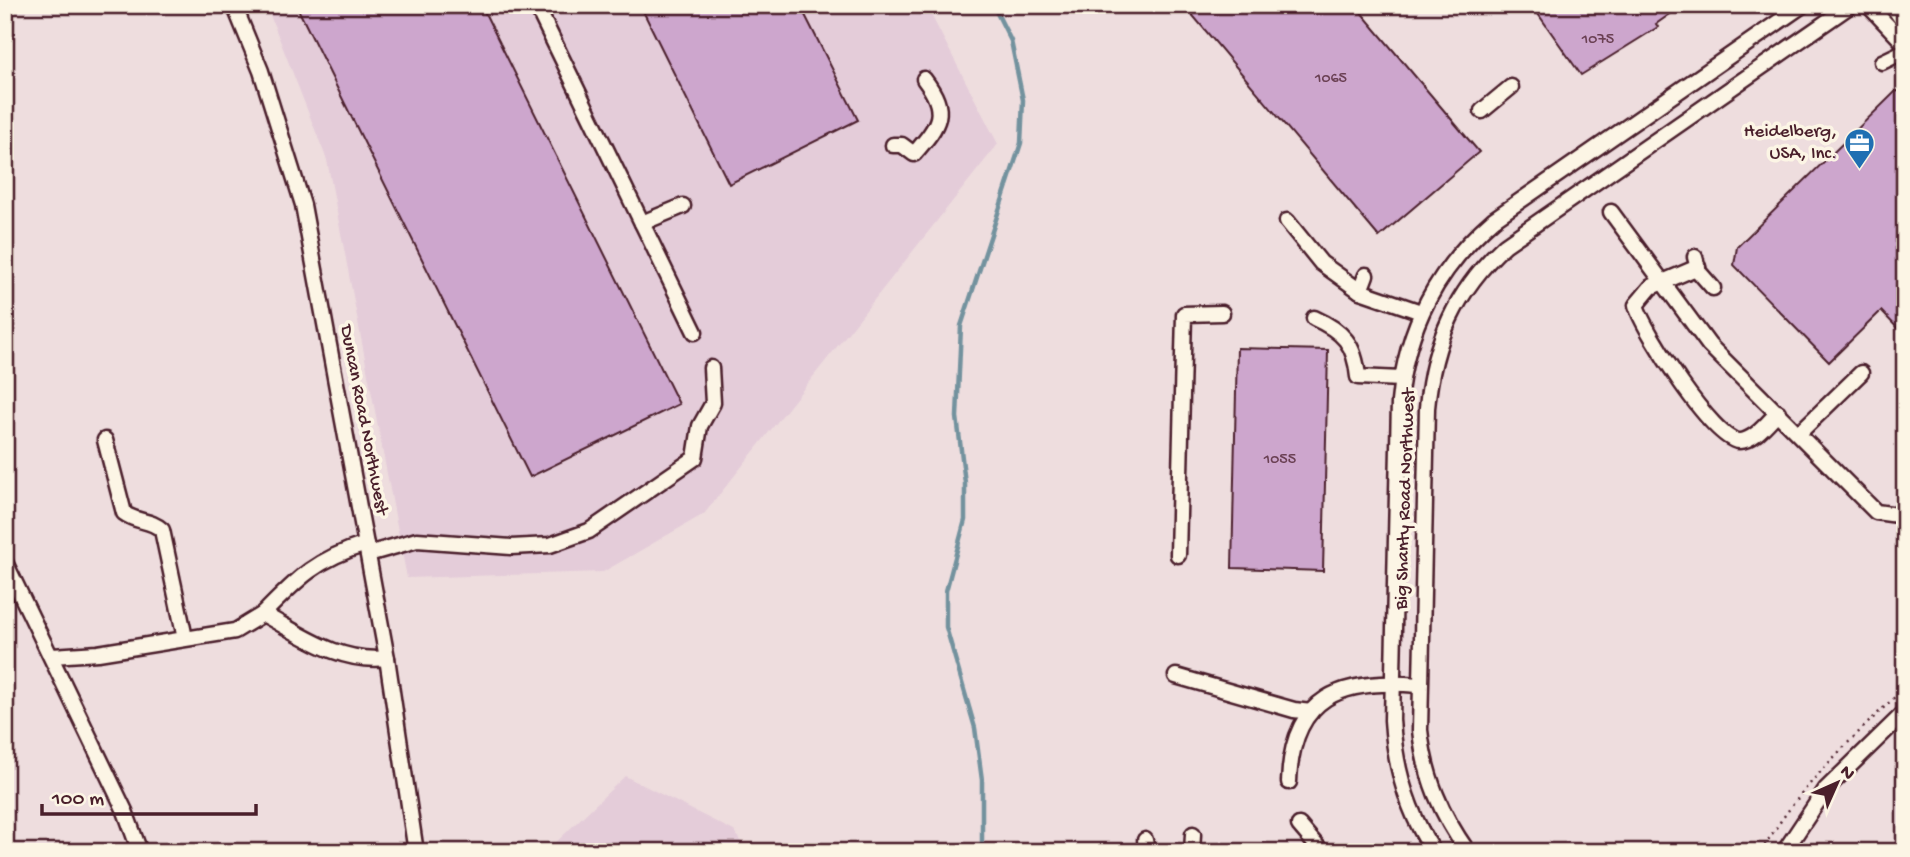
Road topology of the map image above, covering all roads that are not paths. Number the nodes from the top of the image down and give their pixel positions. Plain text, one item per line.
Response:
1 (233, 5) edge
2 (536, 5) edge
3 (1803, 5) edge
4 (1851, 5) edge
5 (1868, 5) edge
6 (1892, 5) edge
7 (1905, 24) edge
8 (1905, 44) edge
9 (1905, 51) edge
10 (1882, 62) dead end
11 (923, 79) dead end
12 (1511, 87) dead end
13 (1482, 111) dead end
14 (893, 145) dead end
15 (683, 206) dead end
16 (1611, 212) dead end
17 (1287, 220) dead end
18 (642, 223) junction
19 (1366, 275) dead end
20 (1664, 281) junction
21 (1713, 288) dead end
22 (1360, 291) junction
23 (1421, 312) junction
24 (1222, 313) dead end
25 (1314, 318) dead end
26 (695, 332) dead end
27 (711, 368) dead end
28 (1861, 373) dead end
29 (1401, 379) junction
30 (1778, 412) junction
31 (1799, 433) junction
32 (105, 440) dead end
33 (1905, 516) edge
34 (367, 549) junction
35 (1178, 555) dead end
36 (5, 562) edge
37 (263, 614) junction
38 (185, 638) junction
39 (52, 656) junction
40 (387, 659) junction
41 (1176, 676) dead end
42 (1393, 683) junction
43 (1419, 685) junction
44 (1311, 712) junction
45 (1905, 712) edge
46 (1289, 782) dead end
47 (1299, 825) dead end
48 (1194, 834) dead end
49 (140, 852) edge
50 (416, 852) edge
51 (1192, 852) edge
52 (1322, 852) edge
53 (1434, 852) edge
54 (1468, 852) edge
55 (1784, 852) edge

1 - 34 street, Duncan Road Northwest
2 - 18 street
3 - 23 street, Big Shanty Road Northwest
4 - 43 street, Big Shanty Road Northwest
5 - 8 street
6 - 7 street
9 - 10 street
11 - 14 street
12 - 13 street
15 - 18 street
16 - 20 street
17 - 22 street
18 - 26 street
19 - 22 street
20 - 21 street
20 - 30 street
20 - 30 street
22 - 23 street
23 - 29 street, Big Shanty Road Northwest
24 - 35 street
25 - 29 street
27 - 34 street
28 - 31 street
29 - 42 street, Big Shanty Road Northwest
30 - 31 street
31 - 33 street
32 - 38 street
34 - 37 street
34 - 40 street, Duncan Road Northwest
36 - 39 street
37 - 38 street
37 - 40 street
38 - 39 street
39 - 49 street
40 - 50 street, Duncan Road Northwest
41 - 44 street
42 - 43 street
42 - 44 street
42 - 53 street, Big Shanty Road Northwest
43 - 54 street, Big Shanty Road Northwest
44 - 46 street
45 - 55 street
47 - 52 street
48 - 51 street

